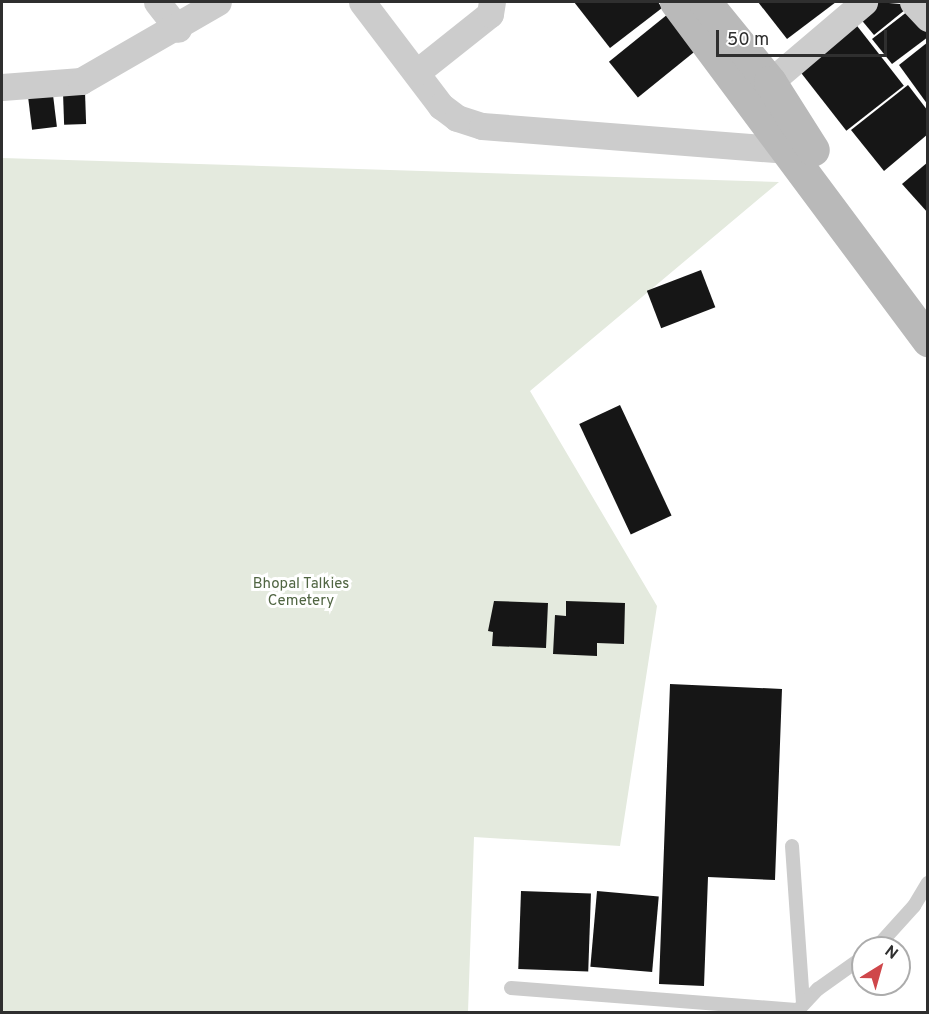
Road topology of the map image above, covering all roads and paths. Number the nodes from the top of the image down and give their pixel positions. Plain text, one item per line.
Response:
1 (157, 2) edge
2 (218, 2) edge
3 (362, 2) edge
4 (492, 2) edge
5 (676, 2) edge
6 (705, 2) edge
7 (864, 2) edge
8 (913, 2) edge
9 (927, 18) edge
10 (178, 29) junction
11 (417, 72) junction
12 (2, 87) edge
13 (760, 90) junction
14 (802, 151) junction
15 (850, 217) junction
16 (927, 307) edge
17 (927, 340) edge
18 (792, 846) dead end
19 (927, 883) edge
20 (887, 936) edge
21 (851, 967) edge
22 (511, 988) dead end
23 (800, 1008) edge

1 - 10 street
2 - 10 street
3 - 11 street
4 - 11 street
5 - 13 main road
6 - 13 main road
7 - 13 street
8 - 9 street
10 - 12 street
11 - 14 street
13 - 14 main road
14 - 15 main road
15 - 16 main road
15 - 17 main road
18 - 23 lane
19 - 20 lane
21 - 23 lane
22 - 23 lane

